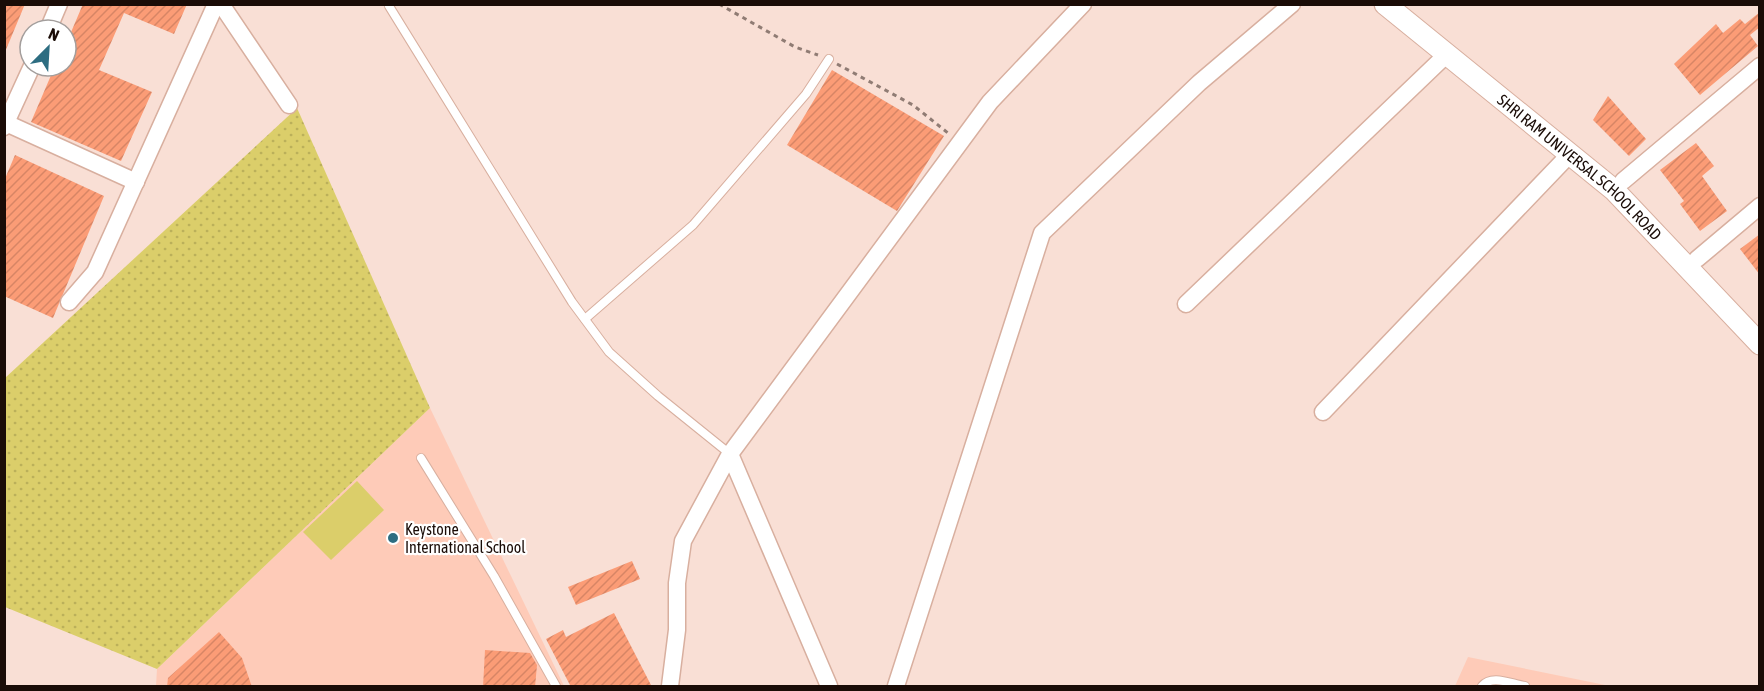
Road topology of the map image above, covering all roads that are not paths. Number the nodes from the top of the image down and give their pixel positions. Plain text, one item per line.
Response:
1 (59, 4) edge
2 (218, 4) edge
3 (1083, 4) edge
4 (1292, 4) edge
5 (1385, 4) edge
6 (1405, 4) edge
7 (389, 6) edge
8 (53, 18) edge
9 (1445, 56) junction
10 (829, 59) road end
11 (1760, 66) edge
12 (27, 78) edge
13 (289, 105) dead end
14 (5, 125) edge
15 (1571, 153) junction
16 (1623, 181) junction
17 (136, 182) junction
18 (1760, 206) edge
19 (1697, 259) junction
20 (69, 302) dead end
21 (1186, 304) dead end
22 (585, 319) junction
23 (1760, 325) edge
24 (1759, 344) edge
25 (1323, 412) dead end
26 (730, 454) junction
27 (421, 458) dead end
28 (1502, 684) edge
29 (556, 687) edge
30 (670, 687) edge
31 (829, 687) edge
32 (896, 687) edge
33 (1482, 687) edge
34 (1525, 687) edge

1 - 8 street
2 - 13 street
2 - 17 street
3 - 26 street
4 - 32 street
5 - 9 street, SHRI RAM UNIVERSAL SCHOOL ROAD
6 - 16 street, SHRI RAM UNIVERSAL SCHOOL ROAD
7 - 22 lane
9 - 15 street, SHRI RAM UNIVERSAL SCHOOL ROAD
9 - 21 street
10 - 22 lane
11 - 16 street
12 - 14 street
14 - 17 street
15 - 24 street, SHRI RAM UNIVERSAL SCHOOL ROAD
15 - 25 street
16 - 19 street, SHRI RAM UNIVERSAL SCHOOL ROAD
17 - 20 street
18 - 19 street
19 - 23 street, SHRI RAM UNIVERSAL SCHOOL ROAD
22 - 26 lane
26 - 30 street
26 - 31 street
27 - 29 lane
28 - 33 lane
28 - 34 lane

